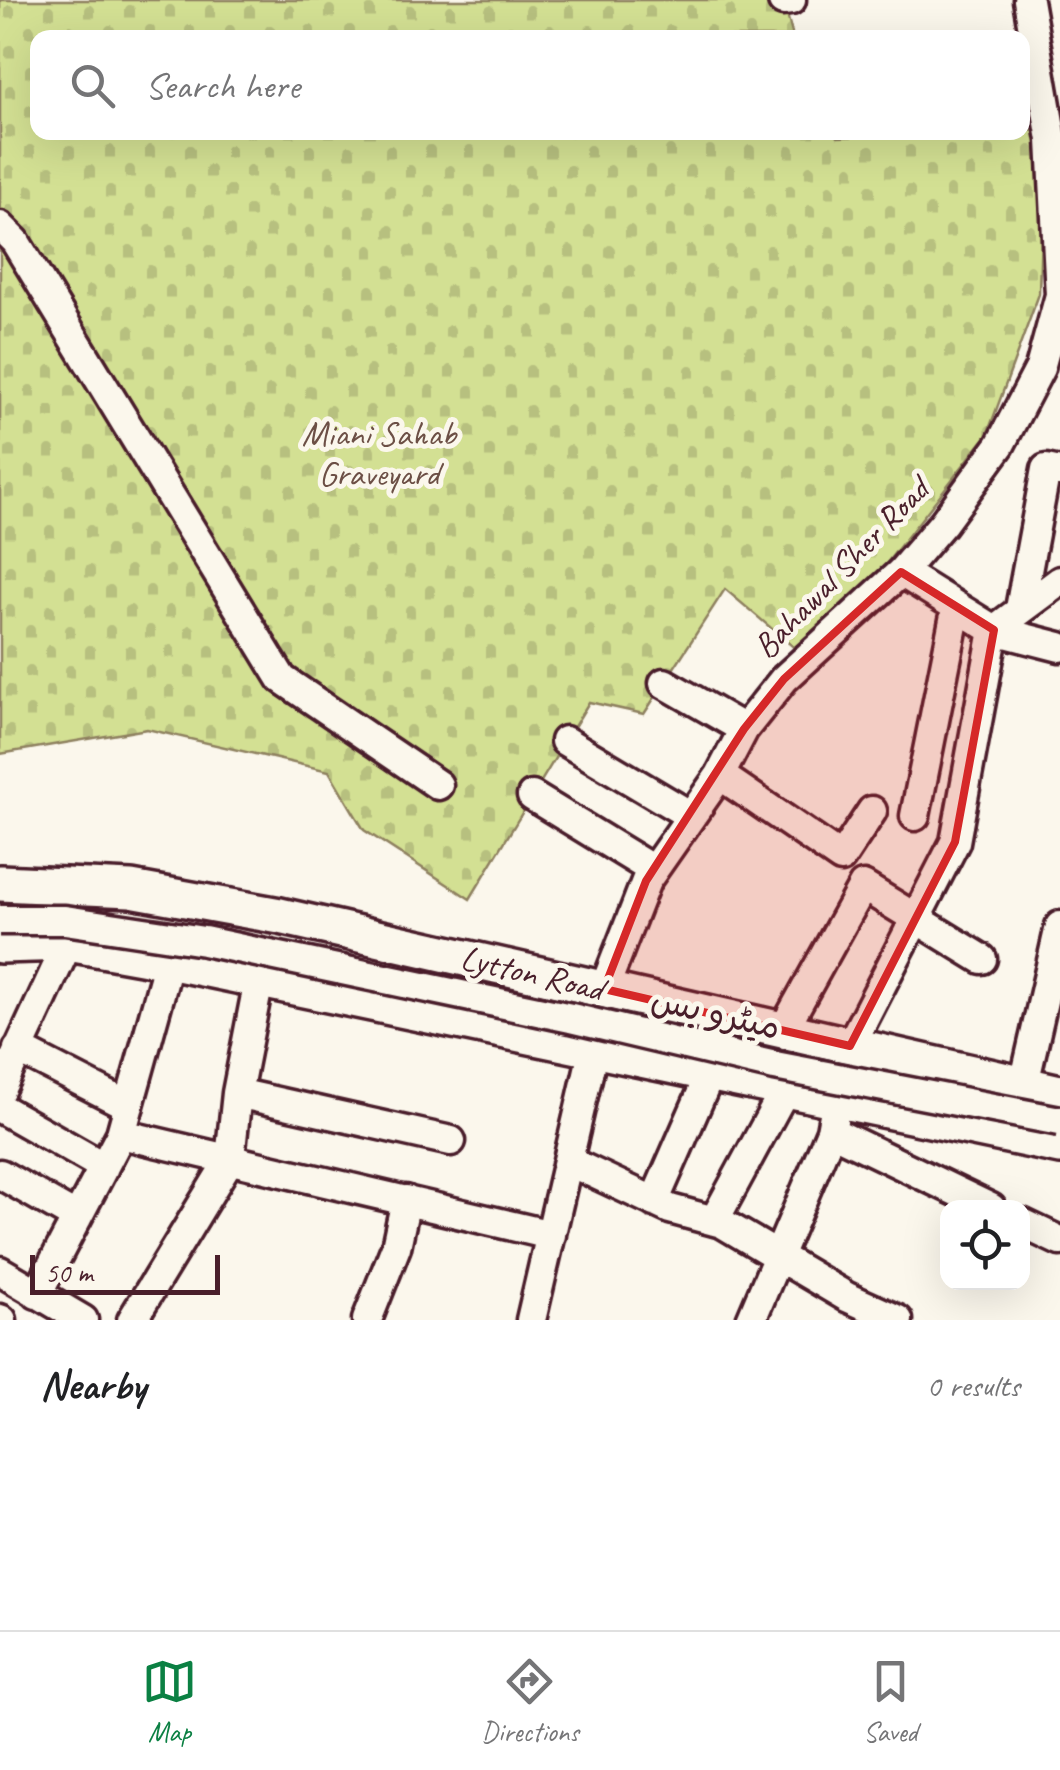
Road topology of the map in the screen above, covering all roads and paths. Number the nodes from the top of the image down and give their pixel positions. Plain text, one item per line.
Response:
1 (792, 0) edge
2 (1028, 0) edge
3 (783, 1) edge
4 (0, 226) edge
5 (1050, 372) edge
6 (1060, 472) edge
7 (901, 572) junction
8 (1059, 582) edge
9 (1020, 608) junction
10 (956, 610) junction
11 (994, 630) junction
12 (1060, 647) edge
13 (664, 683) dead end
14 (744, 729) junction
15 (565, 741) dead end
16 (720, 775) junction
17 (438, 785) dead end
18 (532, 796) dead end
19 (872, 811) dead end
20 (691, 816) junction
21 (916, 816) dead end
22 (653, 870) junction
23 (0, 883) edge
24 (130, 889) junction
25 (918, 919) junction
26 (0, 920) edge
27 (1060, 926) edge
28 (68, 944) junction
29 (0, 945) edge
30 (116, 952) junction
31 (982, 959) dead end
32 (170, 961) junction
33 (259, 980) junction
34 (604, 988) junction
35 (782, 1032) junction
36 (850, 1046) junction
37 (594, 1048) junction
38 (18, 1049) junction
39 (711, 1072) junction
40 (1024, 1084) junction
41 (786, 1088) junction
42 (0, 1090) edge
43 (1060, 1092) edge
44 (237, 1093) junction
45 (129, 1106) junction
46 (0, 1108) edge
47 (834, 1115) junction
48 (1060, 1121) edge
49 (121, 1134) junction
50 (451, 1141) dead end
51 (1060, 1146) edge
52 (230, 1159) junction
53 (568, 1161) junction
54 (104, 1167) junction
55 (0, 1174) edge
56 (406, 1200) junction
57 (977, 1200) edge
58 (654, 1202) junction
59 (77, 1218) junction
60 (714, 1221) junction
61 (1030, 1227) edge
62 (551, 1234) junction
63 (1060, 1240) edge
64 (775, 1255) junction
65 (0, 1272) edge
66 (38, 1294) junction
67 (82, 1320) edge
68 (132, 1320) edge
69 (367, 1320) edge
70 (531, 1320) edge
71 (751, 1320) edge
72 (898, 1320) edge

1 - 3 street
2 - 5 street, Bahawal Sher Road
4 - 17 street
5 - 7 street, Bahawal Sher Road
6 - 9 street
7 - 10 street
7 - 14 street, Bahawal Sher Road
8 - 9 street
9 - 11 street
10 - 11 street
10 - 21 street
11 - 12 street
11 - 25 street
13 - 14 street
14 - 16 street, Bahawal Sher Road
15 - 20 street
16 - 19 street
16 - 20 street, Bahawal Sher Road
18 - 22 street
20 - 22 street, Bahawal Sher Road
22 - 34 street, Bahawal Sher Road
23 - 24 main road, Lytton Road
24 - 30 main road
24 - 34 main road, Lytton Road
25 - 31 street
25 - 35 street
25 - 36 street
26 - 48 street, میٹرو بس, bridge
27 - 40 street
28 - 29 main road, Lytton Road
28 - 30 main road, Lytton Road
28 - 38 street
30 - 32 main road, Lytton Road
32 - 33 main road, Lytton Road
32 - 45 street
33 - 37 main road, Lytton Road
33 - 44 street
34 - 35 main road, Lytton Road
35 - 36 main road, Lytton Road
36 - 40 main road, Lytton Road
37 - 39 main road, Lytton Road
37 - 53 street
38 - 42 street
38 - 45 street
39 - 41 main road, Lytton Road
39 - 58 street
40 - 43 main road, Lytton Road
41 - 47 main road, Lytton Road
41 - 60 street
44 - 50 street
44 - 52 street
45 - 49 street
46 - 54 street
47 - 51 main road, Lytton Road
47 - 57 street
47 - 64 street
49 - 52 street
49 - 54 street
52 - 56 street
52 - 68 street
53 - 58 street
53 - 62 street
54 - 59 street
55 - 59 street
56 - 62 street
56 - 69 street
58 - 60 street
59 - 66 street
60 - 64 street
61 - 63 street
62 - 70 street
64 - 71 street
64 - 72 street
65 - 66 street
66 - 67 street

